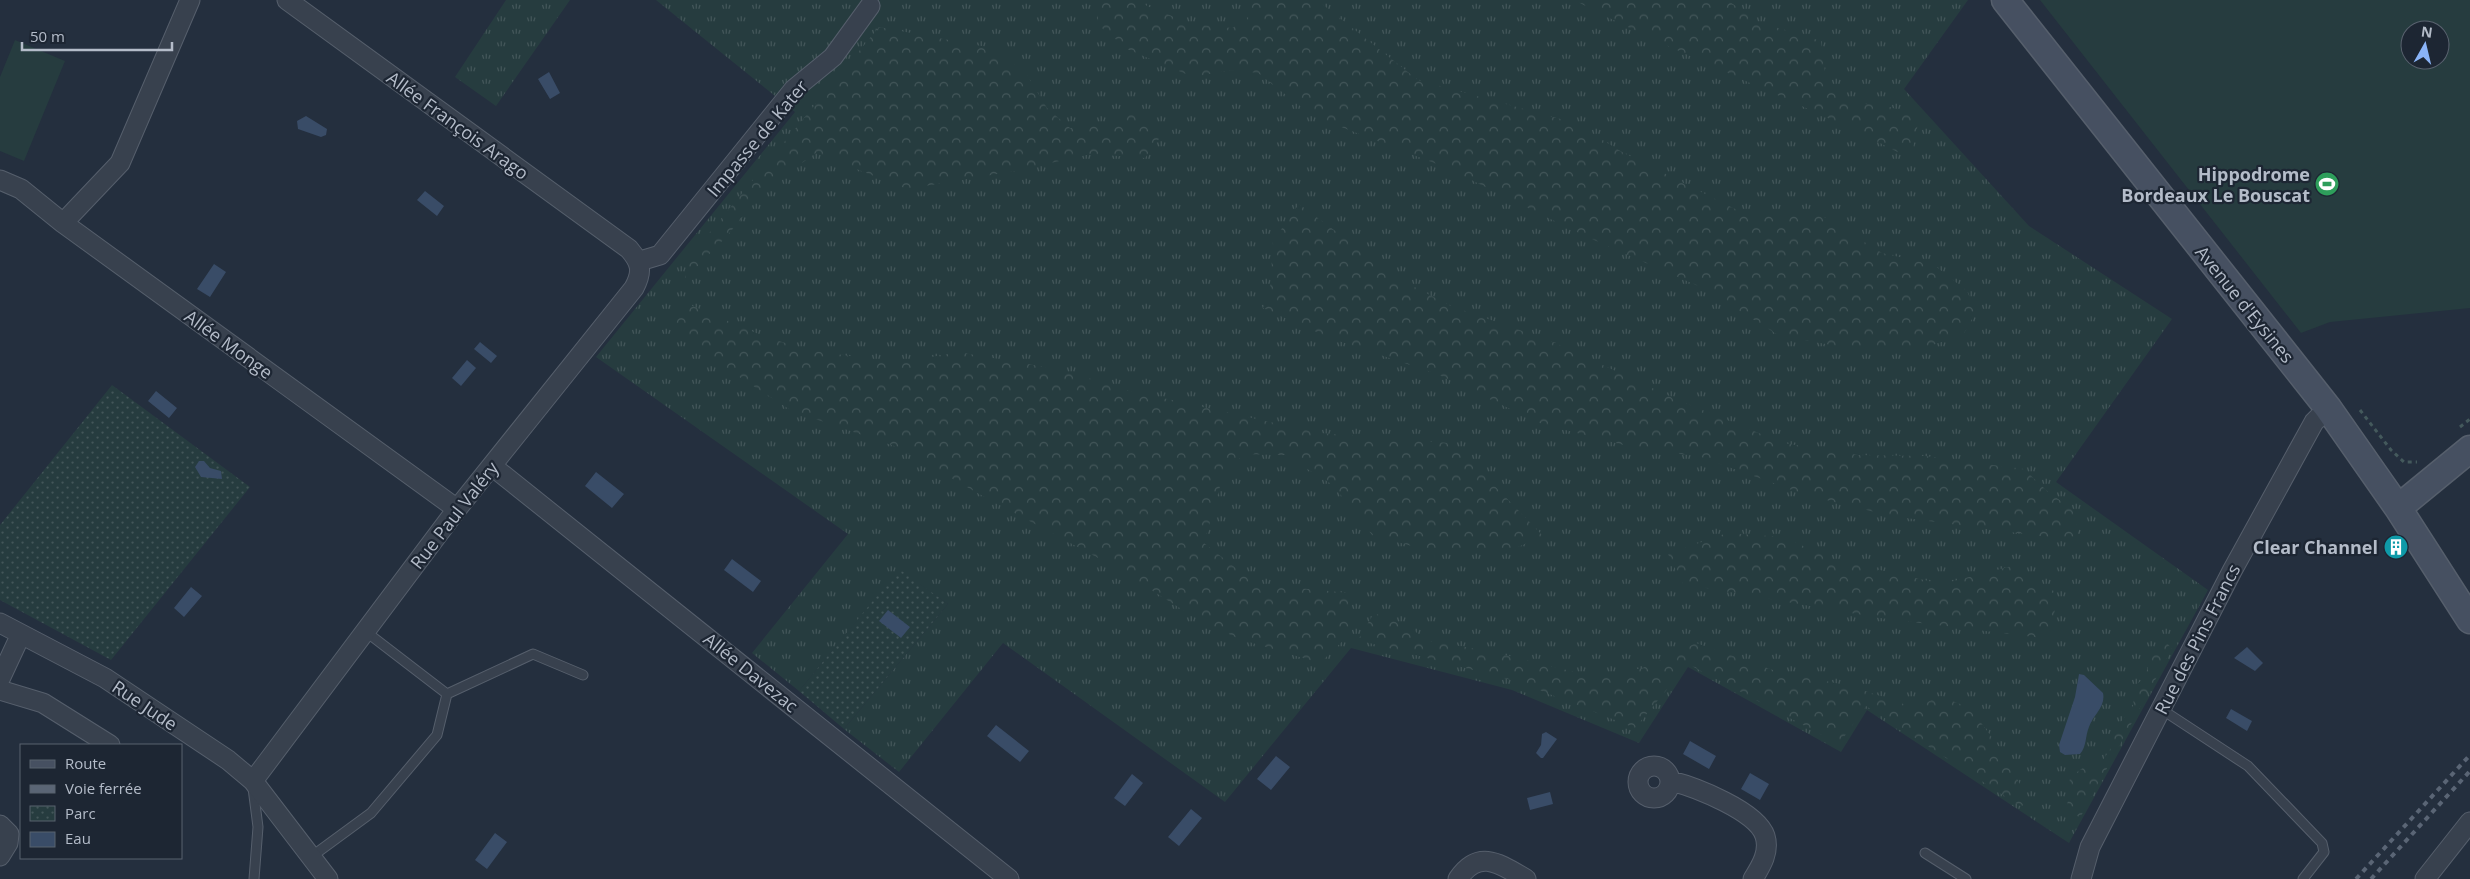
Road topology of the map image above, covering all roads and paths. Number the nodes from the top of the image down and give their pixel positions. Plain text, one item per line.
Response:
1 (190, 0) edge
2 (287, 0) edge
3 (2005, 0) edge
4 (870, 6) dead end
5 (0, 180) edge
6 (63, 223) junction
7 (634, 255) junction
8 (2355, 403) dead end
9 (2328, 408) junction
10 (2470, 419) edge
11 (2462, 440) edge
12 (2420, 460) dead end
13 (492, 466) junction
14 (2398, 508) junction
15 (457, 510) junction
16 (2470, 620) edge
17 (0, 624) edge
18 (365, 631) junction
19 (21, 634) junction
20 (583, 676) dead end
21 (0, 679) edge
22 (0, 690) edge
23 (447, 694) junction
24 (2161, 709) junction
25 (108, 744) edge
26 (253, 781) junction
27 (1671, 781) dead end
28 (2470, 822) edge
29 (0, 825) edge
30 (1925, 853) dead end
31 (0, 856) edge
32 (311, 857) junction
33 (254, 879) edge
34 (328, 879) edge
35 (1009, 879) edge
36 (1458, 879) edge
37 (1526, 879) edge
38 (1753, 879) edge
39 (1966, 879) edge
40 (2081, 879) edge
41 (2303, 879) edge
42 (2425, 879) edge

1 - 6 street
2 - 7 street, Allée François Arago
3 - 9 street, Avenue d'Eysines
4 - 7 street, Impasse de Kater
5 - 6 street, Allée Monge
6 - 15 street, Allée Monge
7 - 13 street, Rue Paul Valéry
8 - 12 path
9 - 14 street, Avenue d'Eysines
9 - 24 street, Rue des Pins Francs
10 - 11 path
11 - 14 street
13 - 15 street, Rue Paul Valéry
13 - 35 street, Allée Davezac
14 - 16 street, Avenue d'Eysines
15 - 18 street, Rue Paul Valéry
17 - 19 street, Rue Jude
18 - 23 lane
18 - 26 street, Rue Paul Valéry
19 - 21 street
19 - 26 street, Rue Jude
20 - 23 lane
22 - 25 street
23 - 32 lane
24 - 40 street, Rue des Pins Francs
24 - 41 lane
26 - 32 street, Rue Jude
26 - 33 lane
27 - 38 street
28 - 42 street
29 - 31 street
30 - 39 lane
32 - 34 street, Rue Jude
36 - 37 street

